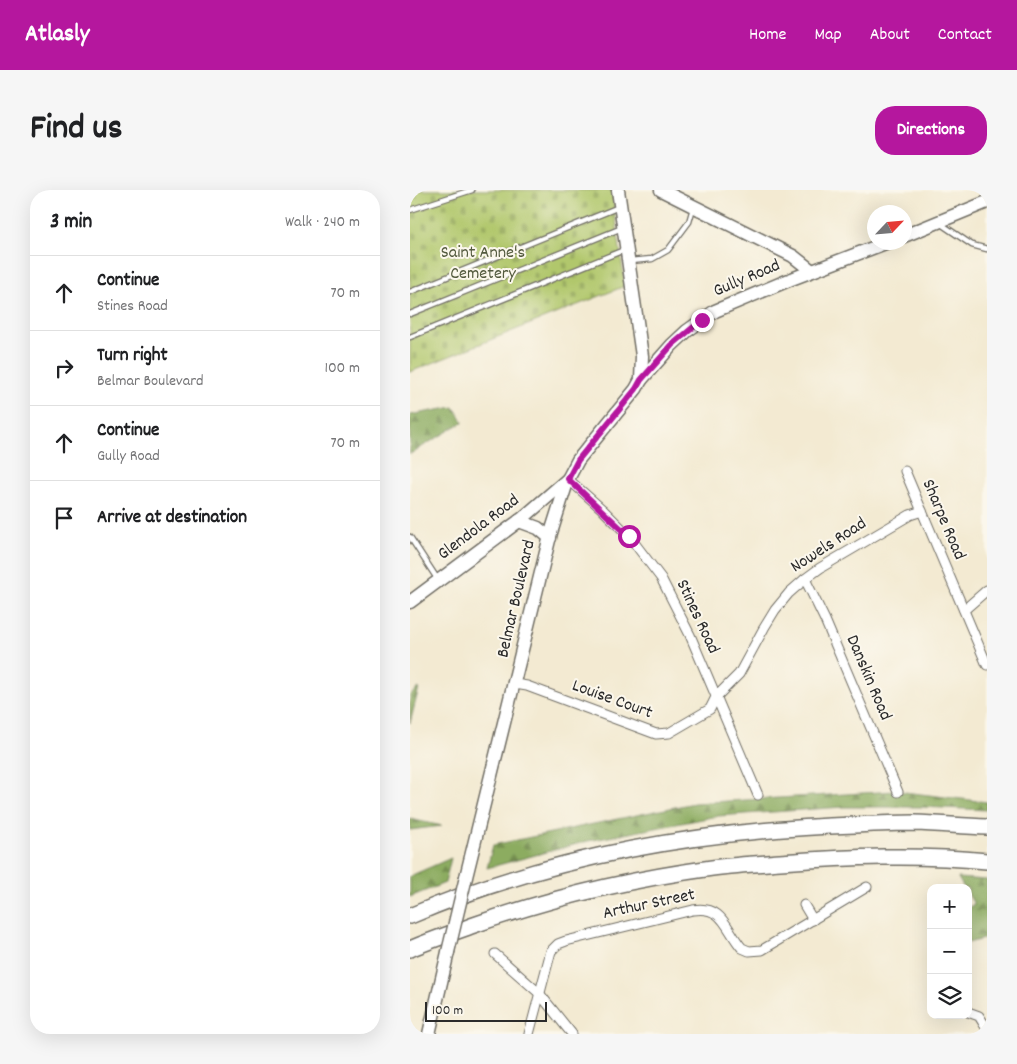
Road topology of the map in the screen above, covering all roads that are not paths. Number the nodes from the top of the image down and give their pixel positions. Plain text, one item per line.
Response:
1 (470, 190) edge
2 (618, 190) edge
3 (661, 190) edge
4 (987, 202) edge
5 (621, 206) junction
6 (694, 207) junction
7 (410, 210) edge
8 (938, 221) junction
9 (623, 227) junction
10 (912, 232) edge
11 (987, 249) edge
12 (867, 250) edge
13 (628, 255) junction
14 (812, 271) junction
15 (410, 292) edge
16 (410, 314) edge
17 (410, 336) edge
18 (641, 380) junction
19 (905, 471) dead end
20 (568, 479) junction
21 (922, 511) junction
22 (519, 521) junction
23 (410, 537) edge
24 (550, 538) junction
25 (805, 579) junction
26 (438, 581) junction
27 (987, 590) edge
28 (410, 602) edge
29 (964, 610) junction
30 (987, 665) edge
31 (515, 684) junction
32 (716, 697) junction
33 (898, 792) dead end
34 (758, 795) dead end
35 (987, 827) edge
36 (987, 861) edge
37 (867, 887) dead end
38 (804, 905) dead end
39 (410, 916) edge
40 (813, 920) junction
41 (410, 949) edge
42 (495, 954) dead end
43 (539, 993) junction
44 (972, 1013) edge
45 (987, 1029) edge
46 (430, 1034) edge
47 (529, 1034) edge
48 (572, 1034) edge

1 - 7 lane
2 - 5 main road
3 - 6 main road
4 - 8 main road
5 - 9 main road
5 - 15 lane
6 - 13 lane
6 - 14 main road
8 - 10 main road
8 - 11 lane
9 - 13 main road
9 - 16 lane
12 - 14 main road, Gully Road
13 - 17 lane
13 - 18 main road
14 - 18 main road, Gully Road
18 - 20 main road, Belmar Boulevard
19 - 21 street, Sharpe Road
20 - 22 main road, Glendola Road
20 - 24 main road, Belmar Boulevard
20 - 32 street, Stines Road
21 - 25 street, Nowels Road
21 - 29 street, Sharpe Road
22 - 24 main road
22 - 26 main road, Glendola Road
23 - 26 lane
24 - 31 main road, Belmar Boulevard
25 - 32 street, Nowels Road
25 - 33 street, Danskin Road
26 - 28 main road, Glendola Road
27 - 29 street
29 - 30 street, Sharpe Road
31 - 32 street, Louise Court
31 - 46 main road, Belmar Boulevard, bridge
32 - 34 street, Stines Road
35 - 39 highway
36 - 41 highway
37 - 40 street, Arthur Street
38 - 40 street
40 - 43 street, Arthur Street
42 - 43 street
43 - 47 street, Arthur Street
43 - 48 street
44 - 45 street

